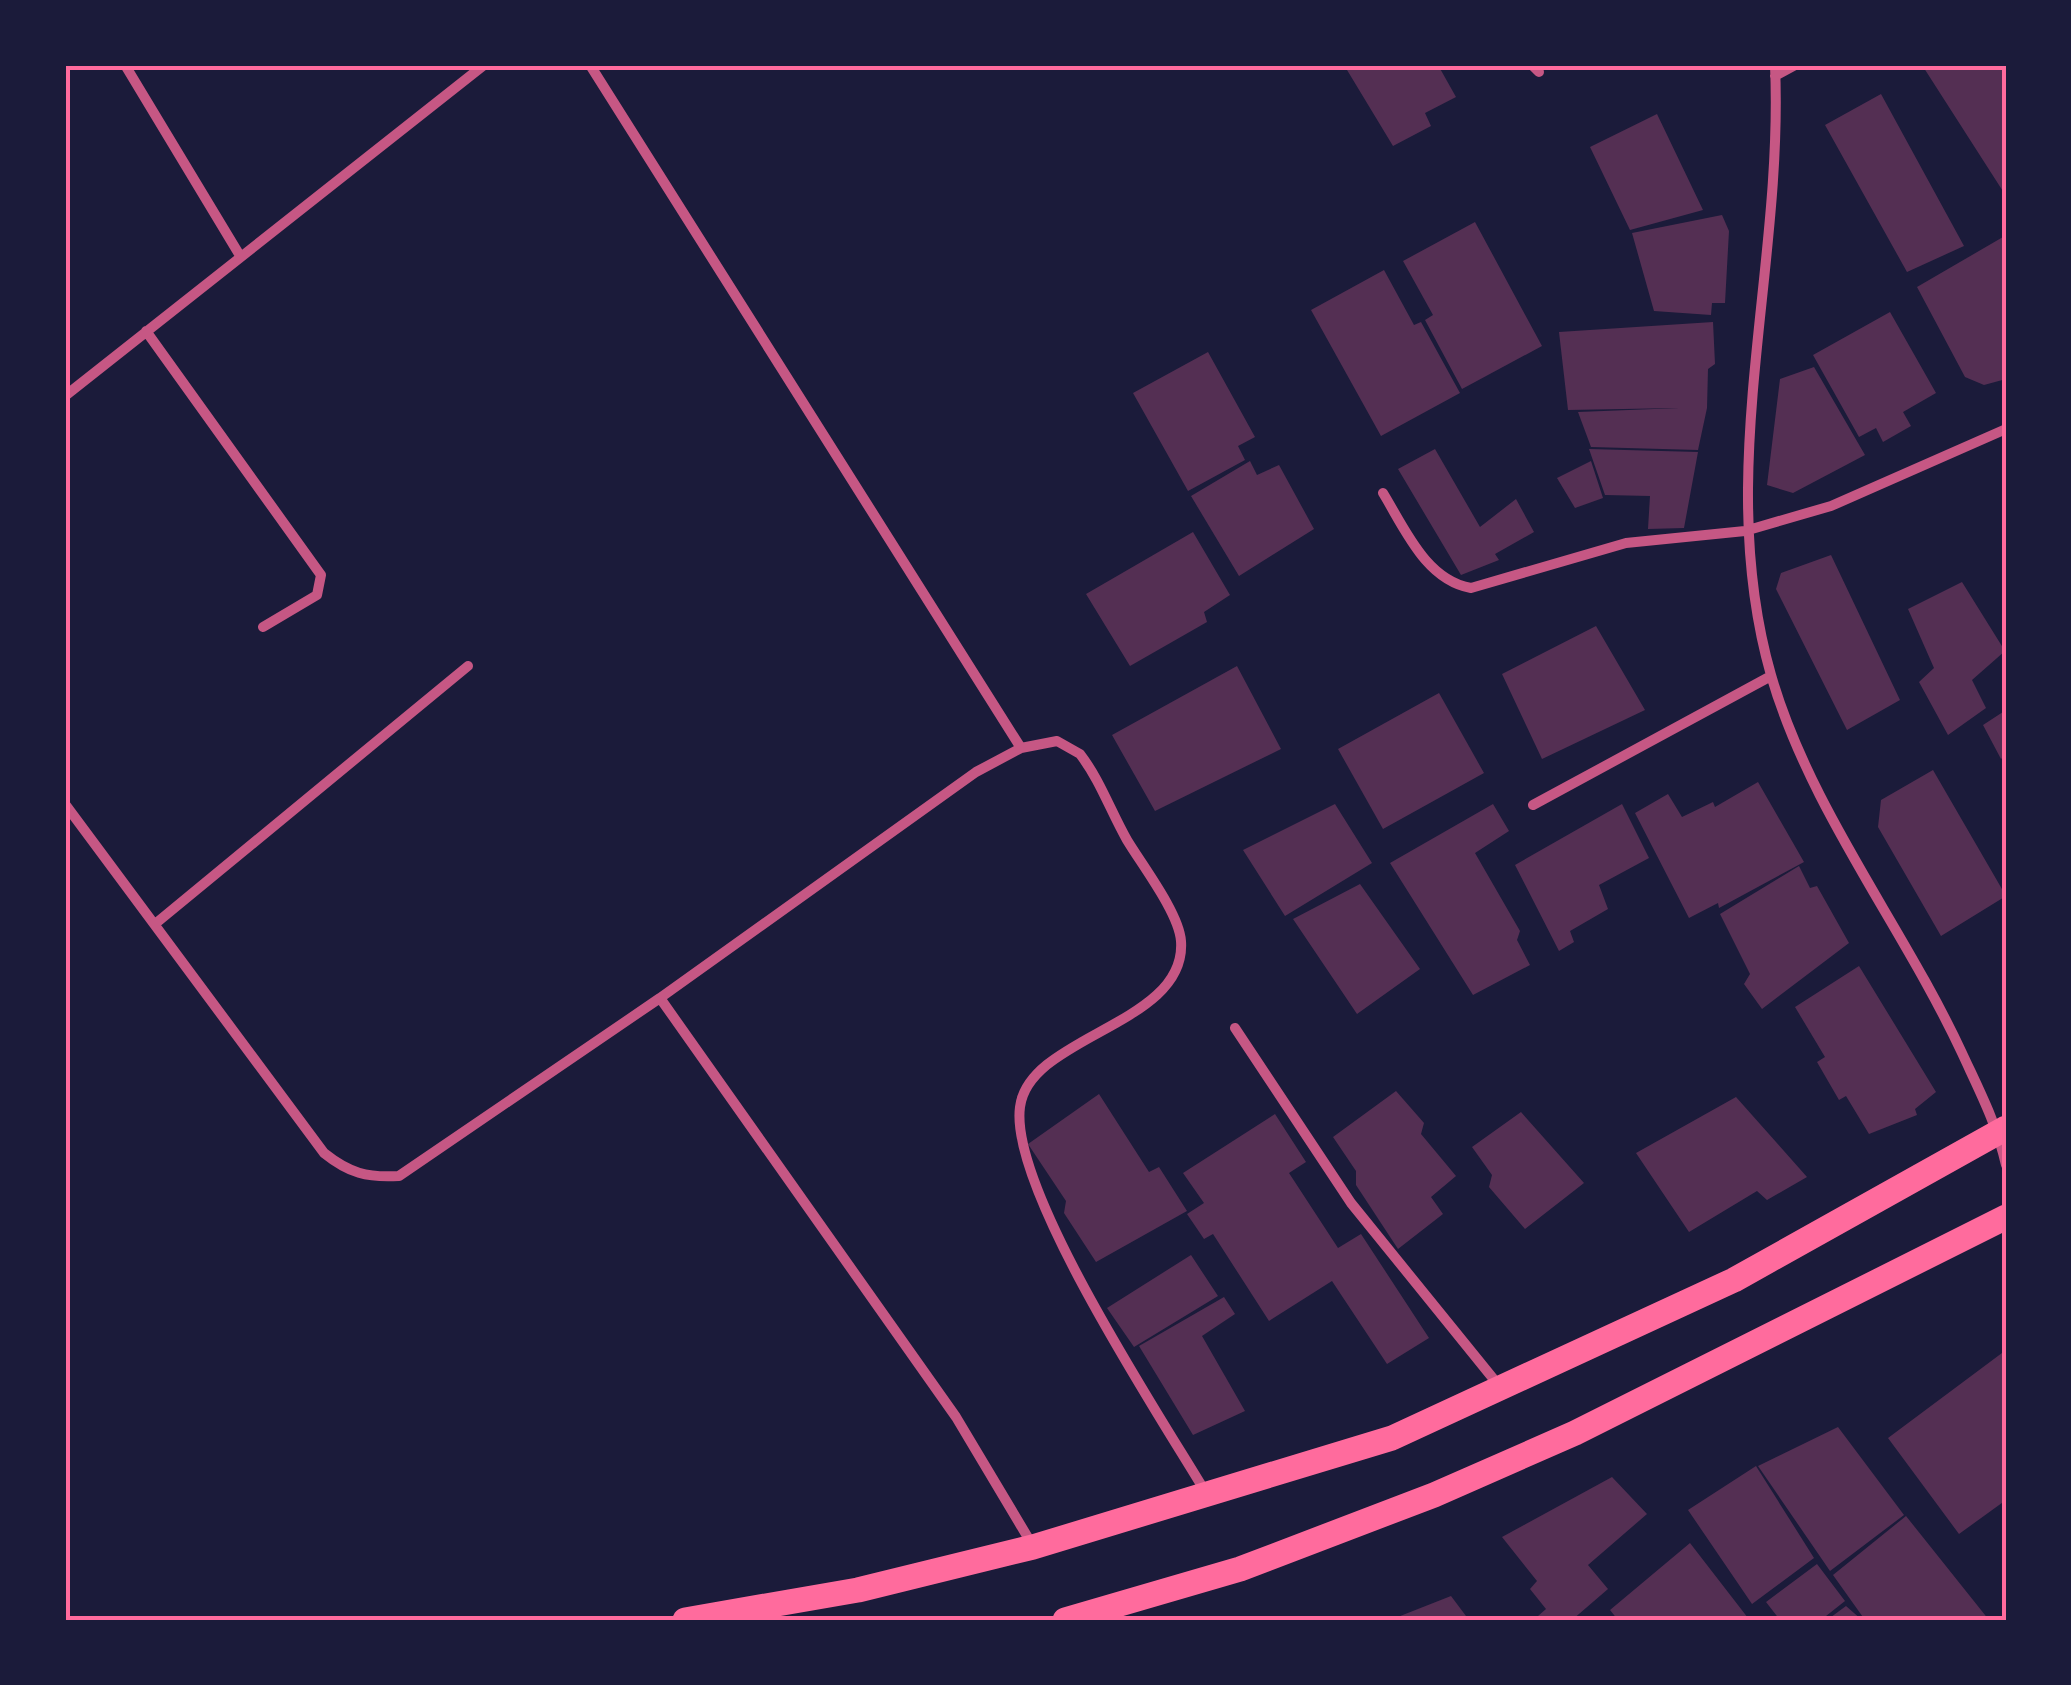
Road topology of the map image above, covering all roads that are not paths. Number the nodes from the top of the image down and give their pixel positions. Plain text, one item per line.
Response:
1 (124, 65) edge
2 (484, 65) edge
3 (590, 65) edge
4 (1795, 65) edge
5 (1775, 70) edge
6 (240, 254) junction
7 (146, 331) junction
8 (65, 396) edge
9 (2006, 429) edge
10 (1384, 493) dead end
11 (1745, 531) junction
12 (263, 627) dead end
13 (468, 666) dead end
14 (1771, 676) junction
15 (1021, 748) junction
16 (65, 804) edge
17 (1533, 805) dead end
18 (155, 924) junction
19 (660, 998) junction
20 (1236, 1028) dead end
21 (2002, 1130) edge
22 (2006, 1165) edge
23 (2006, 1217) edge
24 (1501, 1388) junction
25 (1207, 1494) junction
26 (1034, 1546) junction
27 (685, 1620) edge
28 (1065, 1620) edge

1 - 6 street
2 - 6 street
3 - 15 street
4 - 5 street
5 - 11 street
6 - 7 street
7 - 8 street
7 - 12 street
9 - 11 street
10 - 11 street
11 - 14 street
13 - 18 street
14 - 17 street
14 - 21 street
15 - 19 street
15 - 25 street
16 - 18 street
18 - 19 street
19 - 26 street
20 - 24 street
21 - 22 street
21 - 24 main road
23 - 28 main road
24 - 25 main road
25 - 26 main road
26 - 27 main road

